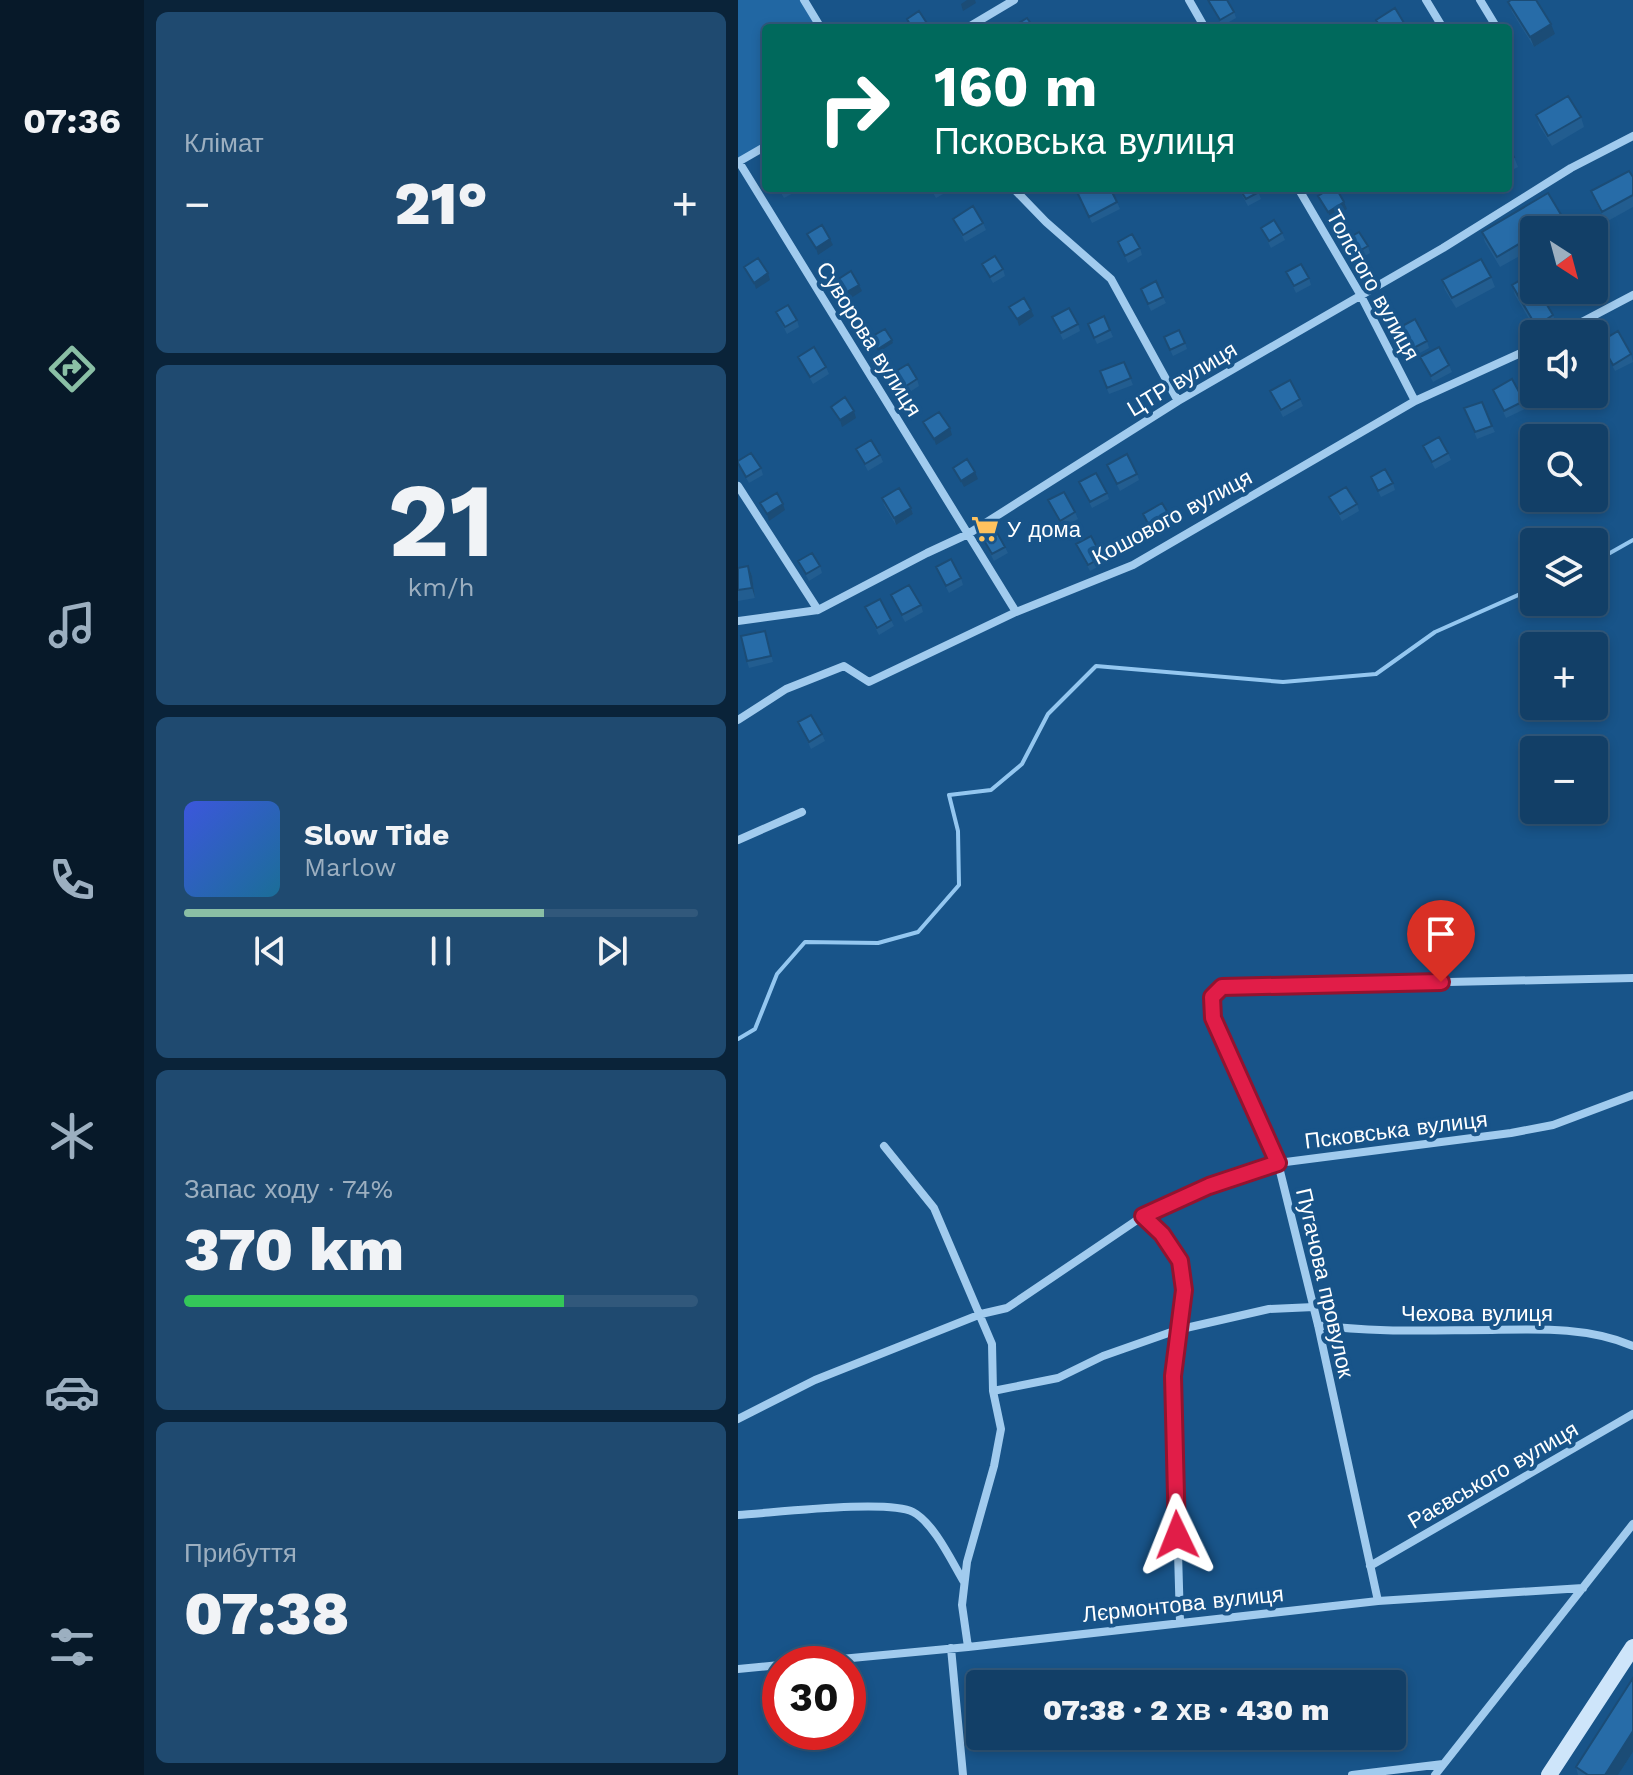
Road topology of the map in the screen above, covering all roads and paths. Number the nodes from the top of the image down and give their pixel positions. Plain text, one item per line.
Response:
1 (804, 0) edge
2 (1014, 0) edge
3 (1189, 0) edge
4 (1426, 0) edge
5 (1480, 0) edge
6 (1001, 3) edge
7 (819, 24) edge
8 (972, 24) edge
9 (1203, 24) edge
10 (1441, 24) edge
11 (1495, 24) edge
12 (1633, 136) edge
13 (762, 148) edge
14 (738, 162) edge
15 (1017, 192) edge
16 (1300, 192) edge
17 (1360, 294) junction
18 (1633, 295) edge
19 (1586, 320) edge
20 (1520, 353) edge
21 (1178, 401) junction
22 (1415, 401) junction
23 (738, 486) edge
24 (968, 534) junction
25 (818, 610) junction
26 (1016, 612) junction
27 (738, 621) edge
28 (738, 720) edge
29 (802, 812) dead end
30 (738, 840) edge
31 (1633, 978) edge
32 (1633, 1095) edge
33 (884, 1146) dead end
34 (1278, 1163) junction
35 (1143, 1216) junction
36 (1314, 1307) junction
37 (981, 1314) junction
38 (1318, 1325) junction
39 (1177, 1330) junction
40 (1633, 1346) edge
41 (993, 1391) junction
42 (1633, 1414) edge
43 (738, 1419) edge
44 (738, 1515) edge
45 (1633, 1524) edge
46 (1370, 1566) junction
47 (965, 1583) junction
48 (1583, 1588) junction
49 (1378, 1601) junction
50 (1180, 1622) junction
51 (968, 1647) junction
52 (1633, 1647) edge
53 (951, 1648) junction
54 (866, 1656) edge
55 (762, 1667) edge
56 (738, 1669) edge
57 (1443, 1764) junction
58 (963, 1775) edge
59 (1352, 1775) edge
60 (1435, 1775) edge
61 (1549, 1775) edge

1 - 7 street
2 - 6 street
3 - 9 street
4 - 10 street
5 - 11 street
6 - 8 street
12 - 17 street, ЦТР вулиця
13 - 14 street
14 - 24 street, Суворова вулиця
15 - 21 street
16 - 17 street, Толстого вулиця
17 - 21 street, ЦТР вулиця
17 - 22 street, Толстого вулиця
18 - 19 street
20 - 22 street, Кошового вулиця
21 - 24 street, ЦТР вулиця
22 - 26 street, Кошового вулиця
23 - 25 street
24 - 25 street, ЦТР вулиця
24 - 26 street, Суворова вулиця
25 - 27 street, ЦТР вулиця
26 - 28 street, Кошового вулиця
29 - 30 street
31 - 34 street, Пугачова провулок
32 - 34 street, Псковська вулиця
33 - 37 street
34 - 35 street, Псковська вулиця
34 - 36 street, Пугачова провулок
35 - 37 street, Псковська вулиця
35 - 39 street
36 - 38 street, Пугачова провулок
36 - 39 street
37 - 41 street
37 - 43 street, Псковська вулиця
38 - 40 street, Чехова вулиця
38 - 46 street, Пугачова провулок
39 - 41 street
39 - 50 street
41 - 47 street
42 - 46 street, Раєвського вулиця
44 - 47 street
45 - 48 street
46 - 49 street, Пугачова провулок
47 - 51 street
48 - 49 street, Лєрмонтова вулиця
48 - 57 street
49 - 50 street, Лєрмонтова вулиця
50 - 51 street, Лєрмонтова вулиця
51 - 53 street, Лєрмонтова вулиця
52 - 61 main road
53 - 54 street, Лєрмонтова вулиця
53 - 58 street
55 - 56 street
57 - 59 street
57 - 60 street

